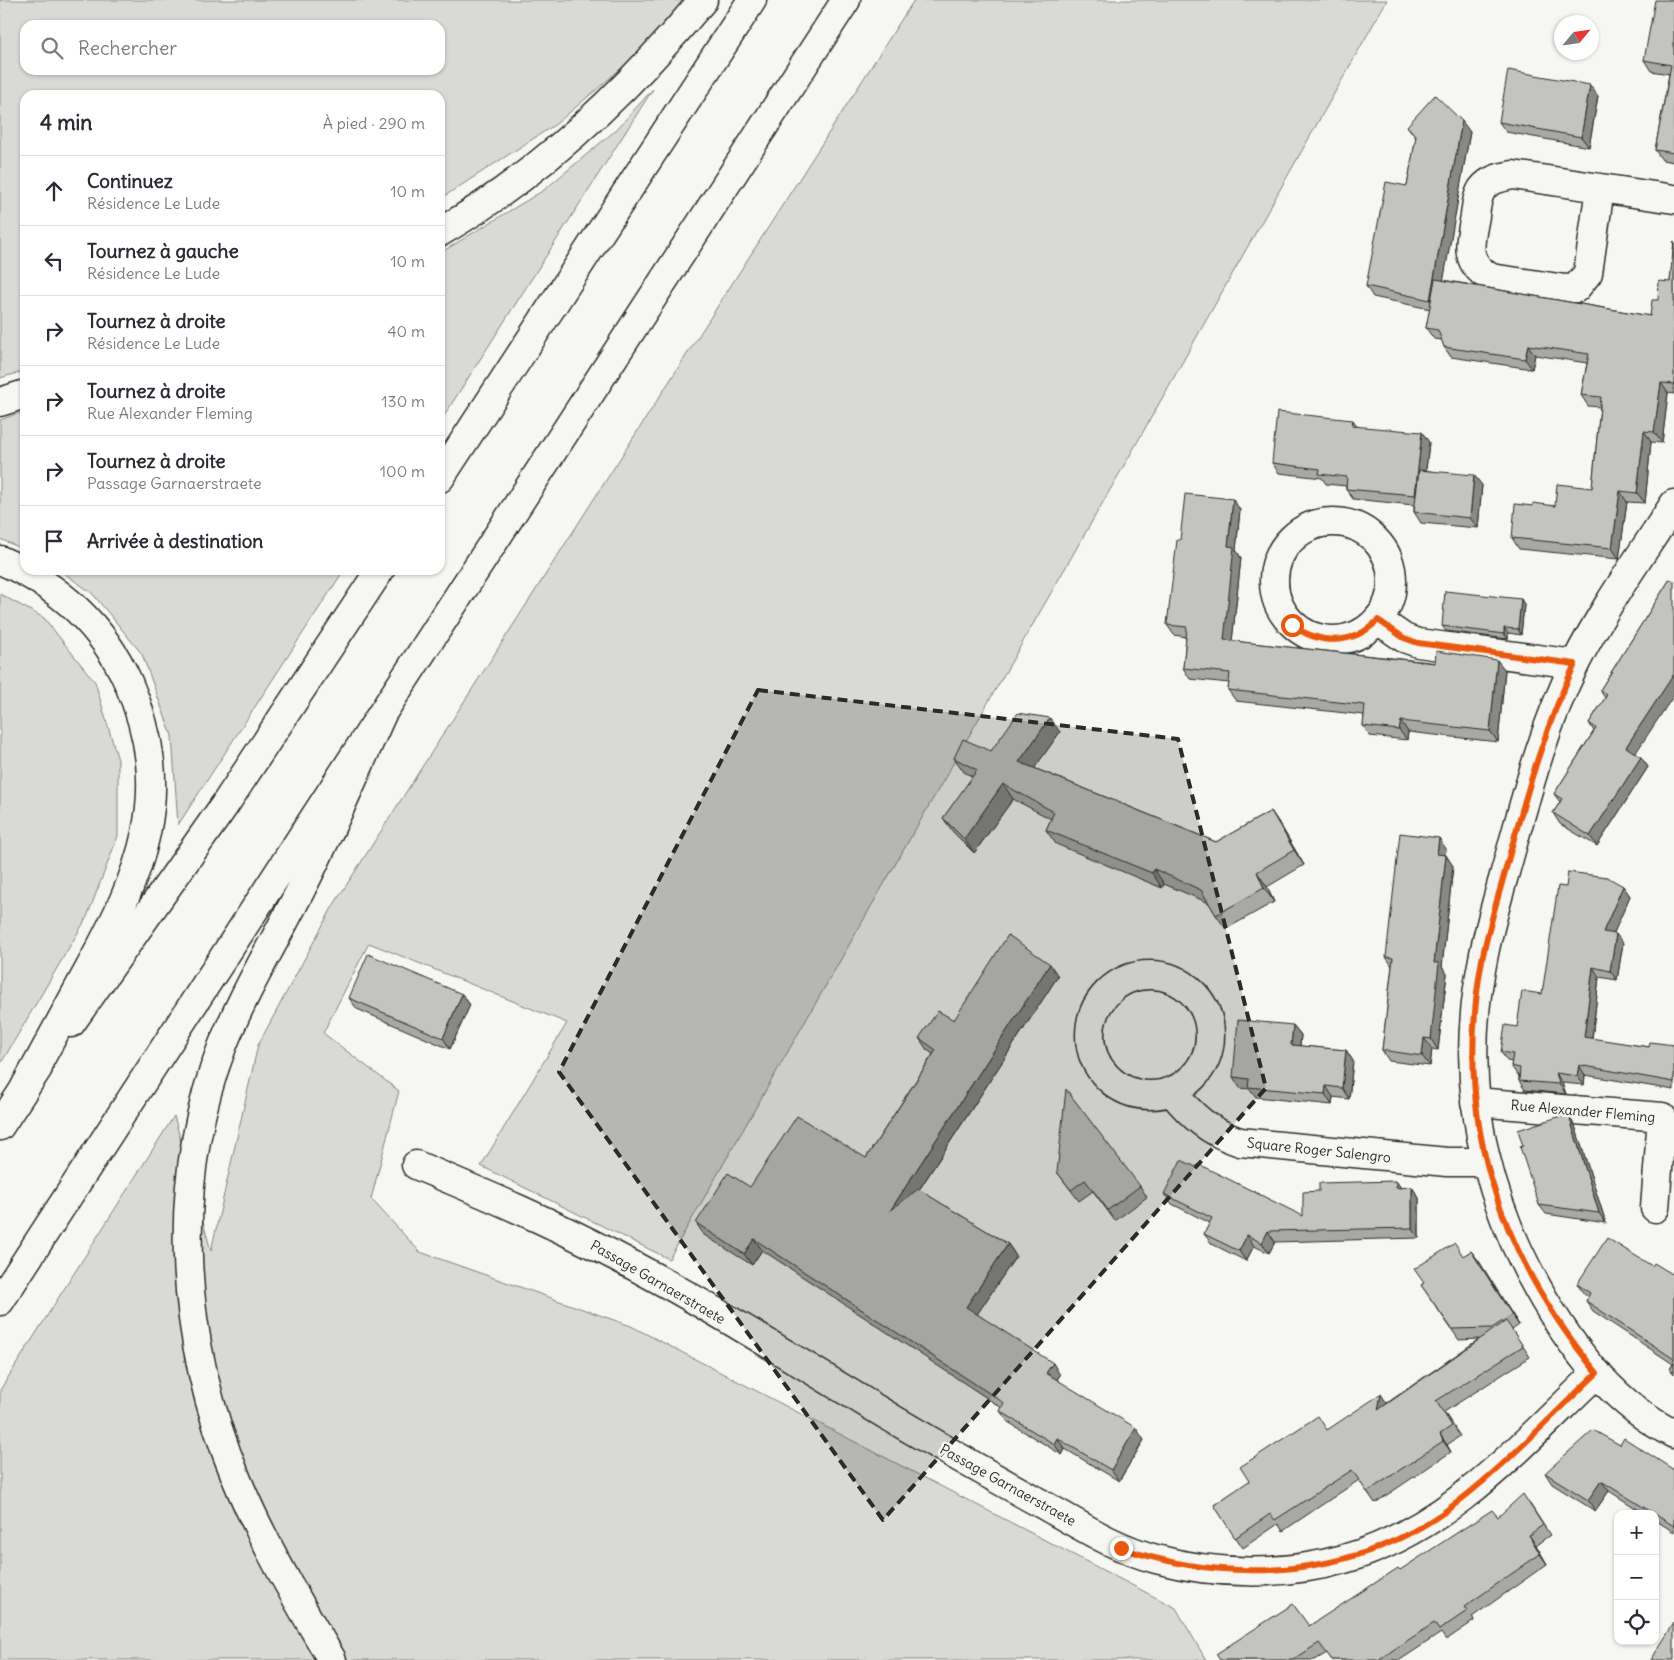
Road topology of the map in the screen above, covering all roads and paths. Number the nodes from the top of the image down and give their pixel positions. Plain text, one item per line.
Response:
1 (703, 0) edge
2 (752, 0) edge
3 (846, 0) edge
4 (1600, 188) junction
5 (1674, 199) edge
6 (445, 229) edge
7 (20, 396) edge
8 (0, 402) edge
9 (445, 470) edge
10 (1674, 504) edge
11 (1665, 537) edge
12 (0, 560) edge
13 (20, 568) edge
14 (31, 575) edge
15 (377, 575) edge
16 (1378, 620) junction
17 (1575, 664) junction
18 (381, 716) junction
19 (26, 1086) junction
20 (1172, 1092) junction
21 (1474, 1102) junction
22 (0, 1126) edge
23 (1485, 1162) junction
24 (416, 1165) dead end
25 (1655, 1208) dead end
26 (0, 1301) edge
27 (1597, 1373) junction
28 (1674, 1434) edge
29 (332, 1660) edge

1 - 6 main road
2 - 9 main road
3 - 18 main road
4 - 4 main road
4 - 5 main road
7 - 8 main road
10 - 11 main road
11 - 17 main road
12 - 13 main road
14 - 19 main road
15 - 19 main road
16 - 16 main road
16 - 17 main road
17 - 21 main road
18 - 26 main road
18 - 29 main road
19 - 22 main road
20 - 20 main road
20 - 23 main road, Square Roger Salengro
21 - 23 main road
21 - 25 main road, Rue Alexander Fleming
23 - 27 main road
24 - 27 main road, Passage Garnaerstraete
27 - 28 main road

